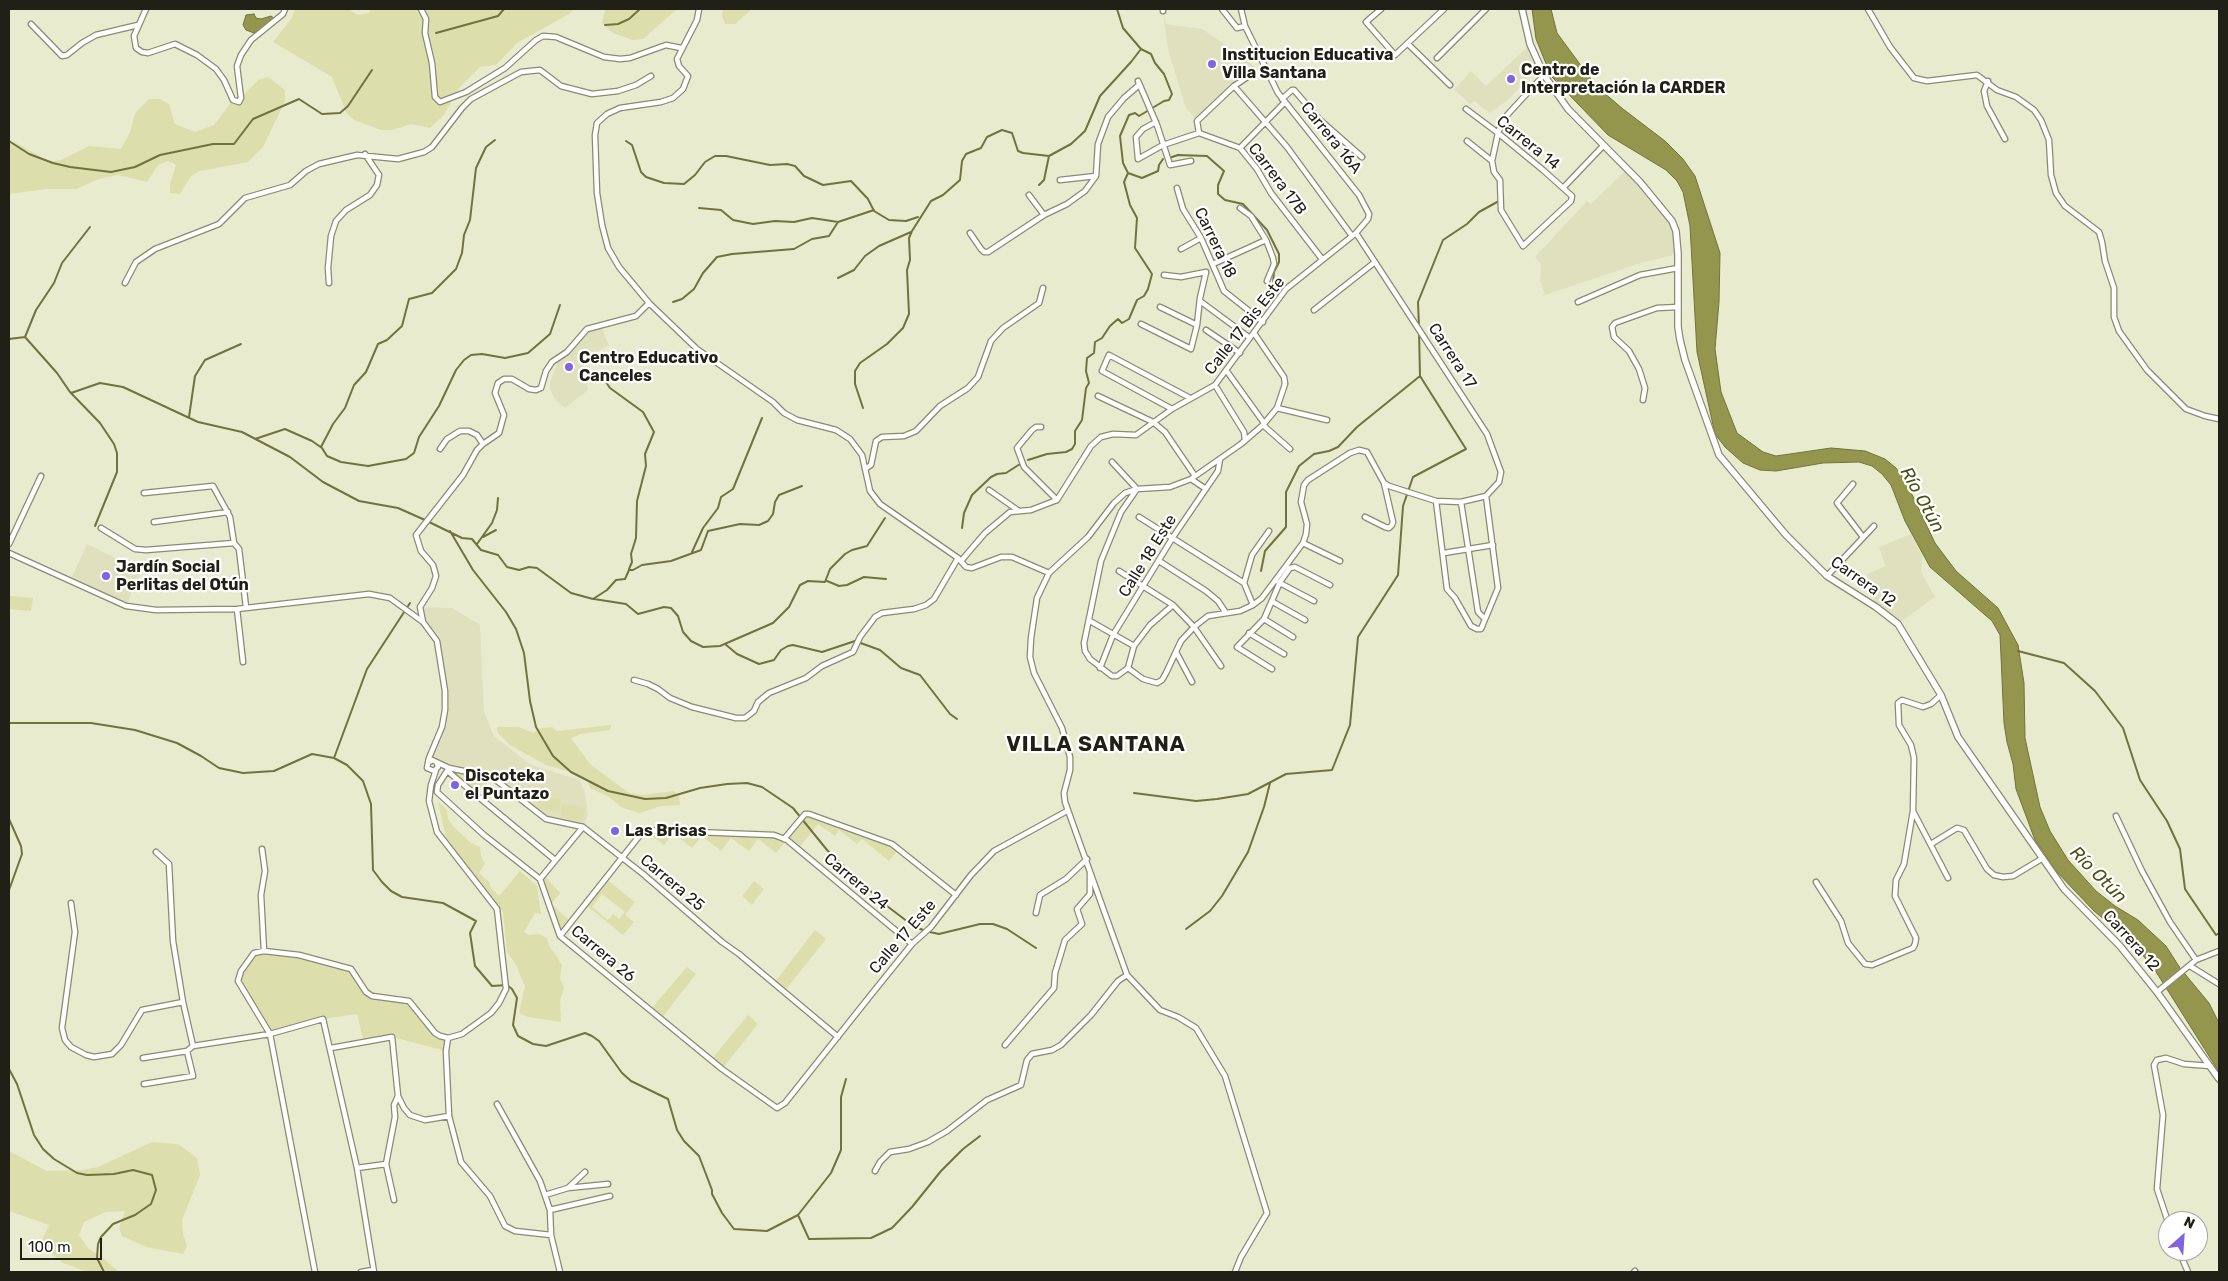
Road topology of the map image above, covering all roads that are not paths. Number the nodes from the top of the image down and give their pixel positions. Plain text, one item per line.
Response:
1 (146, 9) edge
2 (284, 9) edge
3 (421, 9) edge
4 (699, 9) edge
5 (1222, 9) edge
6 (1241, 9) edge
7 (1382, 9) edge
8 (1444, 9) edge
9 (1486, 9) edge
10 (1522, 9) edge
11 (1868, 9) edge
12 (30, 24) dead end
13 (138, 25) junction
14 (1246, 26) junction
15 (1408, 44) junction
16 (681, 48) junction
17 (1438, 58) dead end
18 (1252, 74) dead end
19 (1544, 75) junction
20 (651, 76) dead end
21 (1988, 81) junction
22 (1450, 85) dead end
23 (1234, 86) junction
24 (466, 92) junction
25 (471, 100) junction
26 (1284, 101) junction
27 (1466, 109) dead end
28 (1265, 121) junction
29 (1156, 122) junction
30 (1498, 133) junction
31 (1199, 134) junction
32 (2005, 139) dead end
33 (1468, 140) dead end
34 (1163, 145) junction
35 (1603, 146) junction
36 (1240, 148) junction
37 (365, 154) junction
38 (1362, 157) dead end
39 (1191, 161) dead end
40 (1492, 161) junction
41 (1096, 176) junction
42 (1060, 180) dead end
43 (1177, 188) dead end
44 (1563, 188) junction
45 (1029, 195) dead end
46 (1240, 208) dead end
47 (1369, 214) joint
48 (1044, 215) junction
49 (970, 233) dead end
50 (1354, 235) junction
51 (1201, 238) junction
52 (1266, 240) junction
53 (1181, 249) dead end
54 (1322, 259) junction
55 (1375, 262) junction
56 (1213, 264) junction
57 (1678, 268) junction
58 (1164, 275) dead end
59 (1267, 281) dead end
60 (125, 283) dead end
61 (329, 283) dead end
62 (1043, 288) dead end
63 (1200, 301) junction
64 (1578, 302) dead end
65 (649, 303) junction
66 (1160, 307) dead end
67 (1678, 307) junction
68 (1314, 310) dead end
69 (1263, 322) junction
70 (1141, 324) dead end
71 (1197, 325) junction
72 (1206, 330) dead end
73 (1254, 334) junction
74 (1250, 338) junction
75 (1240, 353) junction
76 (1226, 370) junction
77 (1216, 385) junction
78 (1098, 396) dead end
79 (1190, 398) junction
80 (1643, 400) dead end
81 (1277, 408) junction
82 (1172, 409) junction
83 (2219, 419) edge
84 (1327, 420) dead end
85 (1153, 422) junction
86 (1264, 424) junction
87 (1042, 427) dead end
88 (1245, 440) junction
89 (483, 444) junction
90 (440, 449) dead end
91 (1290, 449) dead end
92 (1220, 459) junction
93 (1112, 462) dead end
94 (865, 469) junction
95 (41, 476) dead end
96 (1194, 478) junction
97 (1384, 483) junction
98 (1854, 484) dead end
99 (1137, 489) junction
100 (989, 490) dead end
101 (1206, 490) junction
102 (144, 493) dead end
103 (1486, 496) junction
104 (1057, 500) junction
105 (1436, 501) junction
106 (1461, 502) junction
107 (1019, 511) junction
108 (228, 512) junction
109 (1139, 517) dead end
110 (1364, 517) dead end
111 (154, 522) dead end
112 (1874, 526) dead end
113 (101, 528) dead end
114 (1269, 531) dead end
115 (1173, 537) junction
116 (1863, 537) junction
117 (1302, 543) junction
118 (9, 544) edge
119 (234, 544) junction
120 (1493, 545) junction
121 (1467, 549) junction
122 (9, 553) edge
123 (1444, 553) junction
124 (960, 560) junction
125 (1159, 561) junction
126 (1340, 561) dead end
127 (1119, 572) dead end
128 (1049, 573) junction
129 (1827, 576) junction
130 (1277, 581) junction
131 (1244, 584) junction
132 (1330, 585) dead end
133 (1143, 587) junction
134 (1314, 601) dead end
135 (1273, 602) junction
136 (1173, 605) junction
137 (1253, 605) junction
138 (246, 607) junction
139 (237, 608) junction
140 (1226, 613) junction
141 (1264, 619) junction
142 (1485, 619) junction
143 (1305, 620) dead end
144 (1090, 621) junction
145 (423, 622) junction
146 (1194, 627) junction
147 (1249, 634) junction
148 (1113, 635) junction
149 (1294, 637) dead end
150 (1134, 646) junction
151 (1176, 652) junction
152 (1284, 654) dead end
153 (243, 662) dead end
154 (1221, 666) dead end
155 (1100, 668) junction
156 (1128, 668) junction
157 (1272, 669) dead end
158 (634, 680) dead end
159 (1192, 682) dead end
160 (1941, 695) junction
161 (432, 752) junction
162 (428, 766) junction
163 (437, 766) junction
164 (448, 768) junction
165 (431, 785) junction
166 (1068, 811) junction
167 (1913, 811) junction
168 (2116, 816) dead end
169 (583, 827) junction
170 (784, 839) junction
171 (1931, 844) junction
172 (262, 849) dead end
173 (156, 852) dead end
174 (622, 858) junction
175 (2043, 858) junction
176 (1087, 859) junction
177 (555, 860) junction
178 (1091, 870) junction
179 (1948, 878) dead end
180 (540, 879) junction
181 (1816, 882) dead end
182 (956, 895) junction
183 (71, 902) dead end
184 (1036, 913) dead end
185 (560, 936) junction
186 (912, 944) junction
187 (264, 951) junction
188 (2219, 951) edge
189 (2196, 960) junction
190 (2190, 966) junction
191 (1127, 975) junction
192 (2219, 984) edge
193 (2157, 992) junction
194 (183, 1002) junction
195 (270, 1034) junction
196 (838, 1037) junction
197 (448, 1038) junction
198 (1005, 1045) dead end
199 (193, 1046) junction
200 (331, 1048) junction
201 (187, 1051) junction
202 (142, 1058) dead end
203 (2210, 1066) junction
204 (2219, 1079) edge
205 (144, 1084) dead end
206 (398, 1096) junction
207 (497, 1104) dead end
208 (781, 1107) joint
209 (449, 1116) junction
210 (386, 1164) junction
211 (357, 1168) junction
212 (876, 1171) dead end
213 (585, 1172) dead end
214 (608, 1184) dead end
215 (568, 1188) junction
216 (545, 1195) junction
217 (610, 1196) dead end
218 (394, 1200) dead end
219 (550, 1210) junction
220 (2164, 1211) edge
221 (551, 1235) junction
222 (373, 1271) edge
223 (315, 1272) edge
224 (361, 1272) edge
225 (560, 1272) edge
226 (1235, 1272) edge

1 - 13 street
2 - 13 street
3 - 24 street
4 - 16 street
5 - 14 street
6 - 14 street, Carrera 16A
7 - 15 street
8 - 15 street
9 - 17 street
10 - 19 street, Carrera 12
11 - 21 street
12 - 13 street
14 - 26 street, Carrera 16A
15 - 22 street
16 - 24 street
16 - 65 street
18 - 23 street
19 - 30 street
19 - 35 street, Carrera 12
20 - 25 street
21 - 32 street
21 - 83 street
23 - 28 street, Carrera 17
23 - 31 street
24 - 25 street
25 - 37 street
26 - 28 street
26 - 38 street
26 - 47 street, Carrera 16A
27 - 30 street, Carrera 14
28 - 36 street
28 - 50 street, Carrera 17
29 - 34 street
29 - 34 street
29 - 41 street
30 - 40 street
30 - 44 street, Carrera 14
31 - 34 street
31 - 36 street, Carrera 17B
33 - 40 street
34 - 39 street
35 - 44 street
35 - 57 street, Carrera 12
36 - 54 street, Carrera 17B
37 - 60 street
37 - 61 street
40 - 44 street, Carrera 14
41 - 42 street
41 - 48 street
43 - 51 street, Carrera 18
45 - 48 street
46 - 52 street
47 - 50 street, Calle 17 Bis Este
48 - 49 street
50 - 54 street, Calle 17 Bis Este
50 - 55 street, Carrera 17
51 - 53 street
51 - 56 street, Carrera 18
52 - 56 street
52 - 59 street
54 - 69 street, Calle 17 Bis Este
55 - 68 street
55 - 103 street, Carrera 17
56 - 69 street, Carrera 18
57 - 64 street
57 - 67 street, Carrera 12
58 - 63 street
62 - 94 street
63 - 71 street
63 - 74 street
65 - 89 street
65 - 94 street
66 - 71 street
67 - 80 street
67 - 129 street, Carrera 12
69 - 73 street, Calle 17 Bis Este
70 - 71 street
72 - 75 street
73 - 74 street, Calle 17 Bis Este
73 - 81 street
74 - 75 street, Calle 17 Bis Este
75 - 76 street, Calle 17 Bis Este
76 - 77 street, Calle 17 Bis Este
76 - 86 street
77 - 79 street, Calle 17 Bis Este
77 - 88 street
78 - 85 street
79 - 82 street, Calle 17 Bis Este
79 - 82 street
81 - 84 street
81 - 86 street
82 - 85 street, Calle 17 Bis Este
85 - 96 street
85 - 104 street, Calle 17 Bis Este
86 - 88 street
86 - 91 street
87 - 104 street
88 - 92 street
89 - 90 street
89 - 145 street
92 - 96 street
92 - 101 street, Calle 18 Este
93 - 99 street
94 - 124 street
95 - 118 street
96 - 99 street
96 - 101 street
97 - 105 street
97 - 110 street
97 - 117 street
98 - 116 street
99 - 128 street
99 - 144 street
100 - 107 street
101 - 115 street, Calle 18 Este
102 - 108 street
103 - 106 street
103 - 120 street
104 - 107 street
105 - 106 street
105 - 123 street
106 - 121 street
107 - 124 street
108 - 111 street
108 - 119 street
109 - 115 street
112 - 116 street
113 - 119 street
114 - 131 street
115 - 125 street, Calle 18 Este
115 - 131 street
116 - 129 street
117 - 126 street
117 - 130 street
119 - 138 street
120 - 121 street
120 - 142 street
121 - 123 street
121 - 142 street
122 - 139 street
123 - 142 street
124 - 128 street
124 - 158 street
125 - 133 street, Calle 18 Este
125 - 140 street
127 - 133 street
128 - 166 street
129 - 160 street, Carrera 12
130 - 132 street
130 - 134 street
130 - 135 street
130 - 137 street
131 - 137 street
133 - 136 street
133 - 148 street, Calle 18 Este
135 - 141 street
135 - 143 street
136 - 146 street
136 - 150 street
137 - 140 street
138 - 139 street
138 - 145 street
139 - 153 street
140 - 146 street
141 - 147 street
141 - 149 street
144 - 148 street
144 - 155 street
145 - 161 street
146 - 151 street
146 - 154 street
147 - 152 street
147 - 157 street
148 - 150 street
148 - 155 street, Calle 18 Este
150 - 156 street
151 - 156 street
151 - 159 street
155 - 156 street
160 - 167 street
160 - 175 street, Carrera 12
161 - 162 street
161 - 163 street
162 - 163 street
162 - 163 street
162 - 165 street
163 - 164 street, Carrera 25
163 - 165 street
164 - 169 street, Carrera 25
164 - 177 street
164 - 180 street
165 - 197 street
166 - 176 street
166 - 182 street, Calle 17 Este
167 - 171 street
167 - 181 street
168 - 189 street
169 - 174 street, Carrera 25
169 - 177 street
170 - 174 street
170 - 182 street
170 - 186 street, Carrera 24
171 - 175 street
171 - 179 street
172 - 187 street
173 - 194 street
174 - 185 street
174 - 196 street, Carrera 25
175 - 193 street, Carrera 12
176 - 178 street
176 - 184 street
177 - 180 street
178 - 191 street
178 - 198 street
180 - 185 street, Carrera 26
182 - 186 street, Calle 17 Este
183 - 194 street
185 - 208 street, Carrera 26
186 - 196 street, Calle 17 Este
187 - 195 street
187 - 197 street
188 - 189 street
189 - 190 street
190 - 192 street
190 - 193 street
191 - 212 street
191 - 226 street
193 - 203 street, Carrera 12
194 - 199 street
195 - 199 street
195 - 200 street
195 - 223 street
196 - 208 street, Calle 17 Este
197 - 209 street
199 - 201 street
200 - 206 street
200 - 211 street
201 - 202 street
201 - 205 street
203 - 204 street, Carrera 12
203 - 220 street
206 - 209 street
206 - 210 street
207 - 216 street
209 - 221 street
210 - 211 street
210 - 218 street
211 - 222 street
213 - 215 street
214 - 215 street
215 - 216 street
216 - 219 street
217 - 219 street
219 - 221 street
221 - 225 street
222 - 224 street

